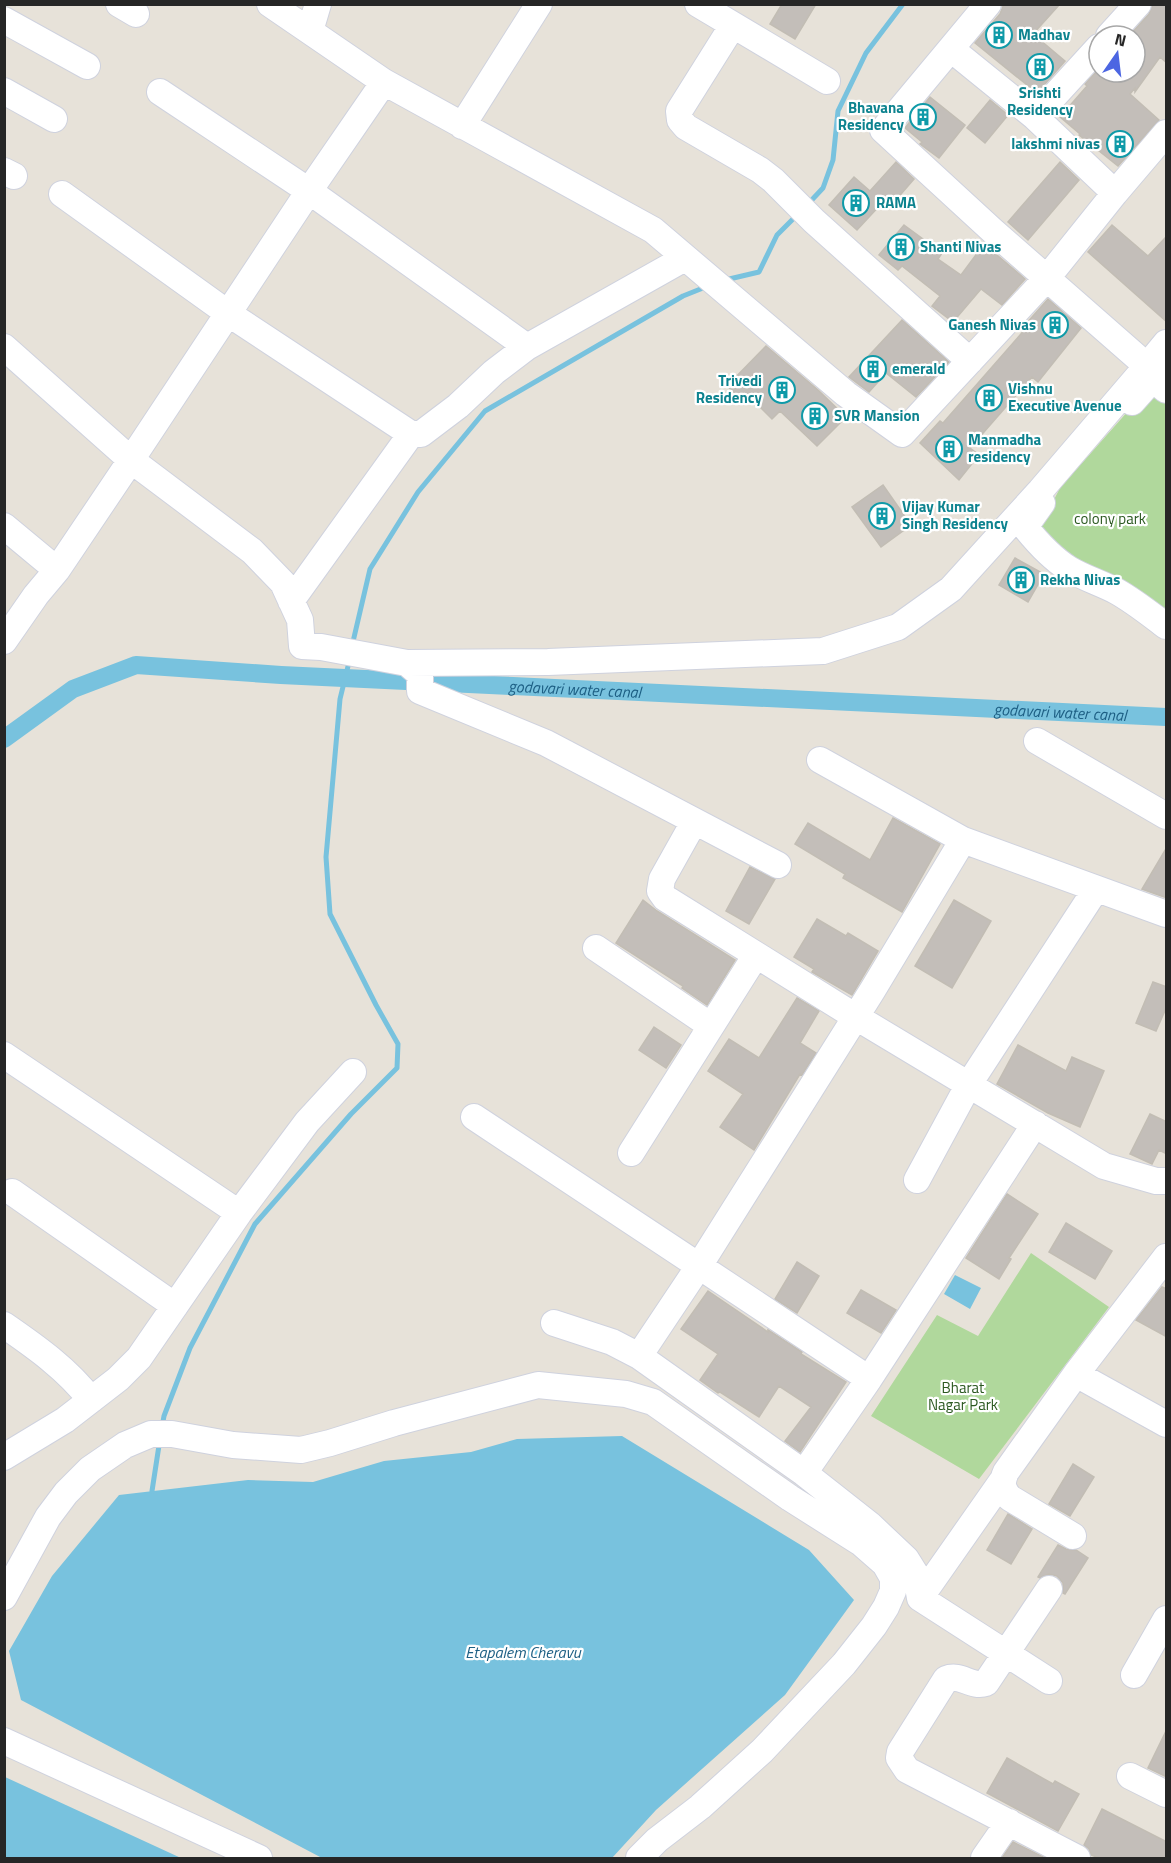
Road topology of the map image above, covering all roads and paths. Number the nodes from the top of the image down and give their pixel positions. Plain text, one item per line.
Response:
1 (270, 4) edge
2 (318, 4) edge
3 (539, 4) edge
4 (699, 4) edge
5 (988, 4) edge
6 (1138, 4) edge
7 (4, 20) edge
8 (1120, 24) edge
9 (733, 25) junction
10 (310, 31) junction
11 (951, 49) junction
12 (1087, 60) edge
13 (87, 66) dead end
14 (827, 81) dead end
15 (384, 82) junction
16 (4, 91) edge
17 (160, 92) dead end
18 (1035, 117) junction
19 (54, 119) dead end
20 (462, 126) junction
21 (1167, 133) edge
22 (309, 191) junction
23 (1115, 193) junction
24 (62, 195) dead end
25 (685, 258) junction
26 (1047, 278) junction
27 (229, 314) junction
28 (1167, 343) edge
29 (4, 347) edge
30 (526, 347) junction
31 (970, 361) junction
32 (1157, 373) edge
33 (1167, 390) edge
34 (411, 435) junction
35 (131, 460) junction
36 (4, 526) edge
37 (47, 581) junction
38 (291, 601) junction
39 (1167, 626) edge
40 (4, 641) edge
41 (416, 676) junction
42 (1036, 741) dead end
43 (820, 760) dead end
44 (1167, 816) edge
45 (694, 822) junction
46 (963, 840) junction
47 (778, 865) dead end
48 (1096, 889) junction
49 (1167, 914) edge
50 (596, 948) dead end
51 (756, 955) junction
52 (856, 1017) junction
53 (711, 1026) junction
54 (4, 1055) edge
55 (353, 1072) dead end
56 (969, 1084) junction
57 (474, 1117) dead end
58 (1035, 1124) junction
59 (631, 1153) dead end
60 (917, 1180) dead end
61 (1167, 1181) edge
62 (12, 1192) dead end
63 (239, 1213) junction
64 (699, 1266) junction
65 (1164, 1266) edge
66 (175, 1306) junction
67 (554, 1323) dead end
68 (4, 1325) edge
69 (639, 1356) junction
70 (1076, 1374) junction
71 (869, 1379) junction
72 (91, 1400) junction
73 (1167, 1424) edge
74 (4, 1457) edge
75 (804, 1473) junction
76 (1002, 1481) junction
77 (1073, 1536) dead end
78 (1049, 1589) dead end
79 (4, 1597) edge
80 (920, 1598) junction
81 (1167, 1619) edge
82 (1006, 1654) junction
83 (1134, 1675) dead end
84 (1049, 1681) dead end
85 (4, 1741) edge
86 (1130, 1776) dead end
87 (1167, 1794) edge
88 (1009, 1822) junction
89 (259, 1858) edge
90 (639, 1858) edge
91 (984, 1858) edge
92 (1077, 1858) edge

1 - 10 street
2 - 10 street
3 - 20 street
4 - 9 street
5 - 11 street
6 - 8 street
7 - 13 street
9 - 14 street
9 - 31 street
10 - 15 street
11 - 18 street
11 - 26 street
12 - 18 street
15 - 20 street
15 - 22 street
16 - 19 street
17 - 22 street
18 - 23 street
20 - 25 street
21 - 23 street
22 - 27 street
22 - 30 street
23 - 26 street
24 - 27 street
25 - 30 street
25 - 31 street
26 - 31 street
26 - 32 street
27 - 34 street
27 - 35 street
28 - 32 street
29 - 35 street
30 - 34 street
32 - 41 street
33 - 39 street
34 - 38 street
35 - 37 street
35 - 38 street
36 - 37 street
37 - 40 street
38 - 41 street
41 - 45 street
42 - 44 street
43 - 46 street
45 - 47 street
45 - 51 street
46 - 48 street
46 - 52 street
48 - 49 street
48 - 56 street
50 - 53 street
51 - 52 street
51 - 53 street
52 - 56 street
52 - 64 street
53 - 59 street
54 - 63 street
55 - 63 street
56 - 58 street
56 - 60 street
57 - 64 street
58 - 61 street
58 - 71 street
62 - 66 street
63 - 66 street
64 - 69 street
64 - 71 street
65 - 70 street
66 - 72 street
67 - 69 street
68 - 72 street
69 - 75 street
70 - 73 street
70 - 76 street
71 - 75 street
72 - 74 street
75 - 80 street
76 - 77 street
76 - 80 street
78 - 82 street
79 - 90 street
80 - 82 street
81 - 83 street
82 - 84 street
82 - 88 street
85 - 89 street
86 - 87 street
88 - 91 street
88 - 92 street

